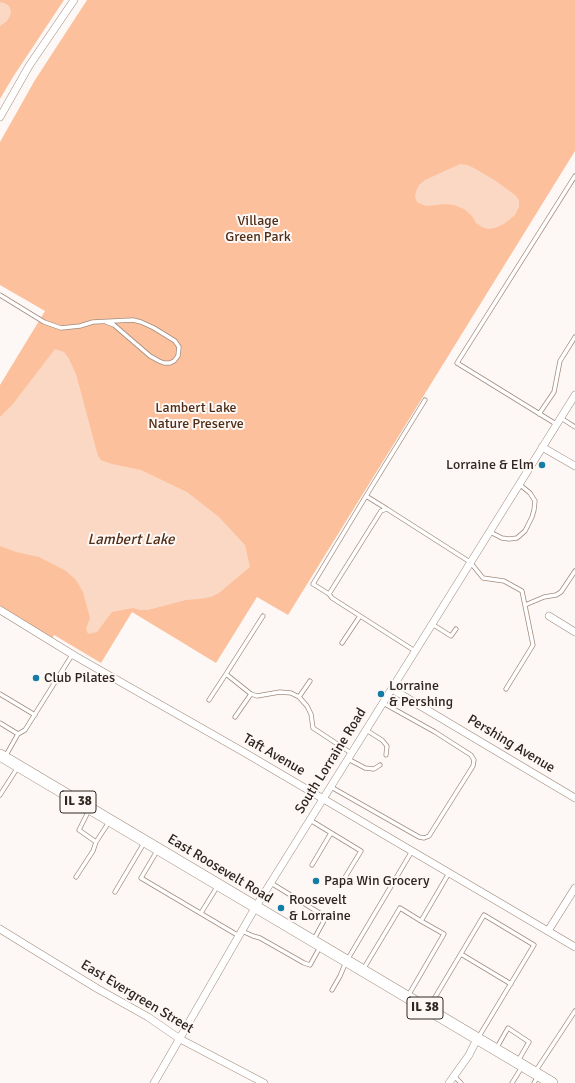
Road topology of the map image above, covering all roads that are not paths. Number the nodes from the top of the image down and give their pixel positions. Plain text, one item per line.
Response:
1 (74, 0) edge
2 (0, 117) edge
3 (575, 176) edge
4 (0, 296) edge
5 (106, 322) junction
6 (575, 337) edge
7 (575, 395) edge
8 (425, 400) dead end
9 (539, 414) junction
10 (559, 421) junction
11 (575, 427) edge
12 (542, 447) junction
13 (575, 466) edge
14 (519, 484) junction
15 (366, 496) junction
16 (387, 509) junction
17 (490, 532) junction
18 (470, 562) junction
19 (575, 570) edge
20 (329, 594) junction
21 (525, 605) junction
22 (0, 610) edge
23 (263, 616) dead end
24 (360, 616) junction
25 (549, 616) dead end
26 (432, 624) junction
27 (456, 629) dead end
28 (575, 632) edge
29 (342, 643) dead end
30 (415, 651) junction
31 (72, 654) junction
32 (226, 674) junction
33 (310, 680) dead end
34 (392, 689) junction
35 (506, 689) dead end
36 (0, 694) edge
37 (251, 694) junction
38 (299, 698) junction
39 (208, 700) dead end
40 (383, 703) junction
41 (35, 715) junction
42 (235, 717) dead end
43 (0, 723) edge
44 (366, 730) junction
45 (18, 734) junction
46 (386, 754) dead end
47 (350, 756) junction
48 (2, 757) edge
49 (380, 765) dead end
50 (18, 766) junction
51 (0, 785) edge
52 (331, 786) junction
53 (5, 788) junction
54 (0, 795) edge
55 (575, 798) edge
56 (323, 799) junction
57 (90, 809) junction
58 (310, 820) junction
59 (110, 821) junction
60 (331, 833) junction
61 (96, 842) junction
62 (144, 842) junction
63 (158, 850) junction
64 (412, 851) junction
65 (312, 865) dead end
66 (449, 872) junction
67 (76, 877) dead end
68 (344, 879) dead end
69 (271, 883) junction
70 (218, 885) junction
71 (575, 888) edge
72 (115, 892) dead end
73 (255, 908) junction
74 (201, 913) junction
75 (421, 921) junction
76 (0, 929) edge
77 (548, 931) junction
78 (240, 933) junction
79 (316, 944) junction
80 (575, 947) edge
81 (461, 954) junction
82 (346, 962) junction
83 (362, 971) junction
84 (510, 984) junction
85 (332, 990) dead end
86 (407, 998) junction
87 (427, 1010) junction
88 (575, 1011) edge
89 (180, 1039) junction
90 (478, 1039) junction
91 (495, 1050) junction
92 (520, 1064) junction
93 (454, 1076) junction
94 (536, 1077) edge
95 (154, 1083) edge
96 (264, 1083) edge
97 (449, 1083) edge
98 (461, 1083) edge
99 (512, 1083) edge
100 (552, 1083) edge

1 - 2 street
3 - 9 lane
4 - 5 lane
5 - 5 lane
6 - 9 lane
7 - 10 street, South Lorraine Road
8 - 15 lane
9 - 10 lane
10 - 11 lane
10 - 12 street, South Lorraine Road
12 - 13 street
12 - 14 street, South Lorraine Road
14 - 17 street, South Lorraine Road
14 - 17 lane
15 - 16 lane
15 - 20 lane
16 - 18 lane
16 - 20 lane
17 - 18 street, South Lorraine Road
18 - 21 lane
18 - 26 street, South Lorraine Road
19 - 21 lane
20 - 24 lane
21 - 35 lane
22 - 31 street, Taft Avenue
23 - 32 lane
24 - 29 lane
24 - 30 lane
25 - 28 street
26 - 27 lane
26 - 30 street, South Lorraine Road
30 - 34 street, South Lorraine Road
31 - 41 lane
31 - 56 street, Taft Avenue
32 - 37 lane
32 - 39 lane
33 - 38 lane
34 - 40 street, South Lorraine Road
34 - 55 street, Pershing Avenue
36 - 41 lane
37 - 38 lane
37 - 42 lane
38 - 47 lane
40 - 44 street, South Lorraine Road
40 - 52 lane
41 - 45 lane
43 - 45 lane
44 - 46 lane
44 - 47 street, South Lorraine Road
45 - 48 lane
47 - 49 lane
47 - 52 street, South Lorraine Road
48 - 50 main road, IL 38
50 - 53 lane
50 - 57 main road, East Roosevelt Road / IL 38
51 - 53 lane
52 - 56 street, South Lorraine Road
53 - 54 lane
56 - 58 street, South Lorraine Road
56 - 64 street, Taft Avenue
57 - 59 main road, East Roosevelt Road / IL 38
57 - 61 lane
58 - 60 lane
58 - 69 street, South Lorraine Road
59 - 61 lane
59 - 62 main road, East Roosevelt Road / IL 38
60 - 65 lane
60 - 68 lane
61 - 67 lane
62 - 63 main road, East Roosevelt Road / IL 38
62 - 72 lane
63 - 70 main road, East Roosevelt Road / IL 38
63 - 74 lane
64 - 66 street, Taft Avenue
64 - 82 lane
66 - 75 lane
66 - 77 street, Taft Avenue
69 - 73 street, South Lorraine Road
69 - 79 lane
70 - 73 main road, East Roosevelt Road / IL 38
70 - 74 lane
71 - 77 street
73 - 78 street, South Lorraine Road
73 - 79 main road, East Roosevelt Road / IL 38
74 - 78 lane
75 - 83 lane
75 - 86 lane
76 - 89 street, East Evergreen Street
77 - 80 street, Taft Avenue
78 - 79 lane
78 - 89 street, South Lorraine Road
79 - 82 main road, East Roosevelt Road / IL 38
81 - 84 lane
81 - 84 lane
81 - 87 lane
82 - 83 main road, East Roosevelt Road / IL 38
82 - 85 lane
83 - 86 main road, East Roosevelt Road / IL 38
84 - 90 lane
86 - 87 main road, East Roosevelt Road / IL 38
87 - 90 main road, East Roosevelt Road / IL 38
88 - 94 lane
89 - 95 street, South Lorraine Road
89 - 96 street, East Evergreen Street
90 - 91 main road, East Roosevelt Road / IL 38
90 - 93 street
91 - 92 main road, East Roosevelt Road / IL 38
91 - 92 lane
92 - 94 main road, East Roosevelt Road / IL 38
92 - 99 lane
93 - 97 street
93 - 98 lane
94 - 100 main road, East Roosevelt Road / IL 38

